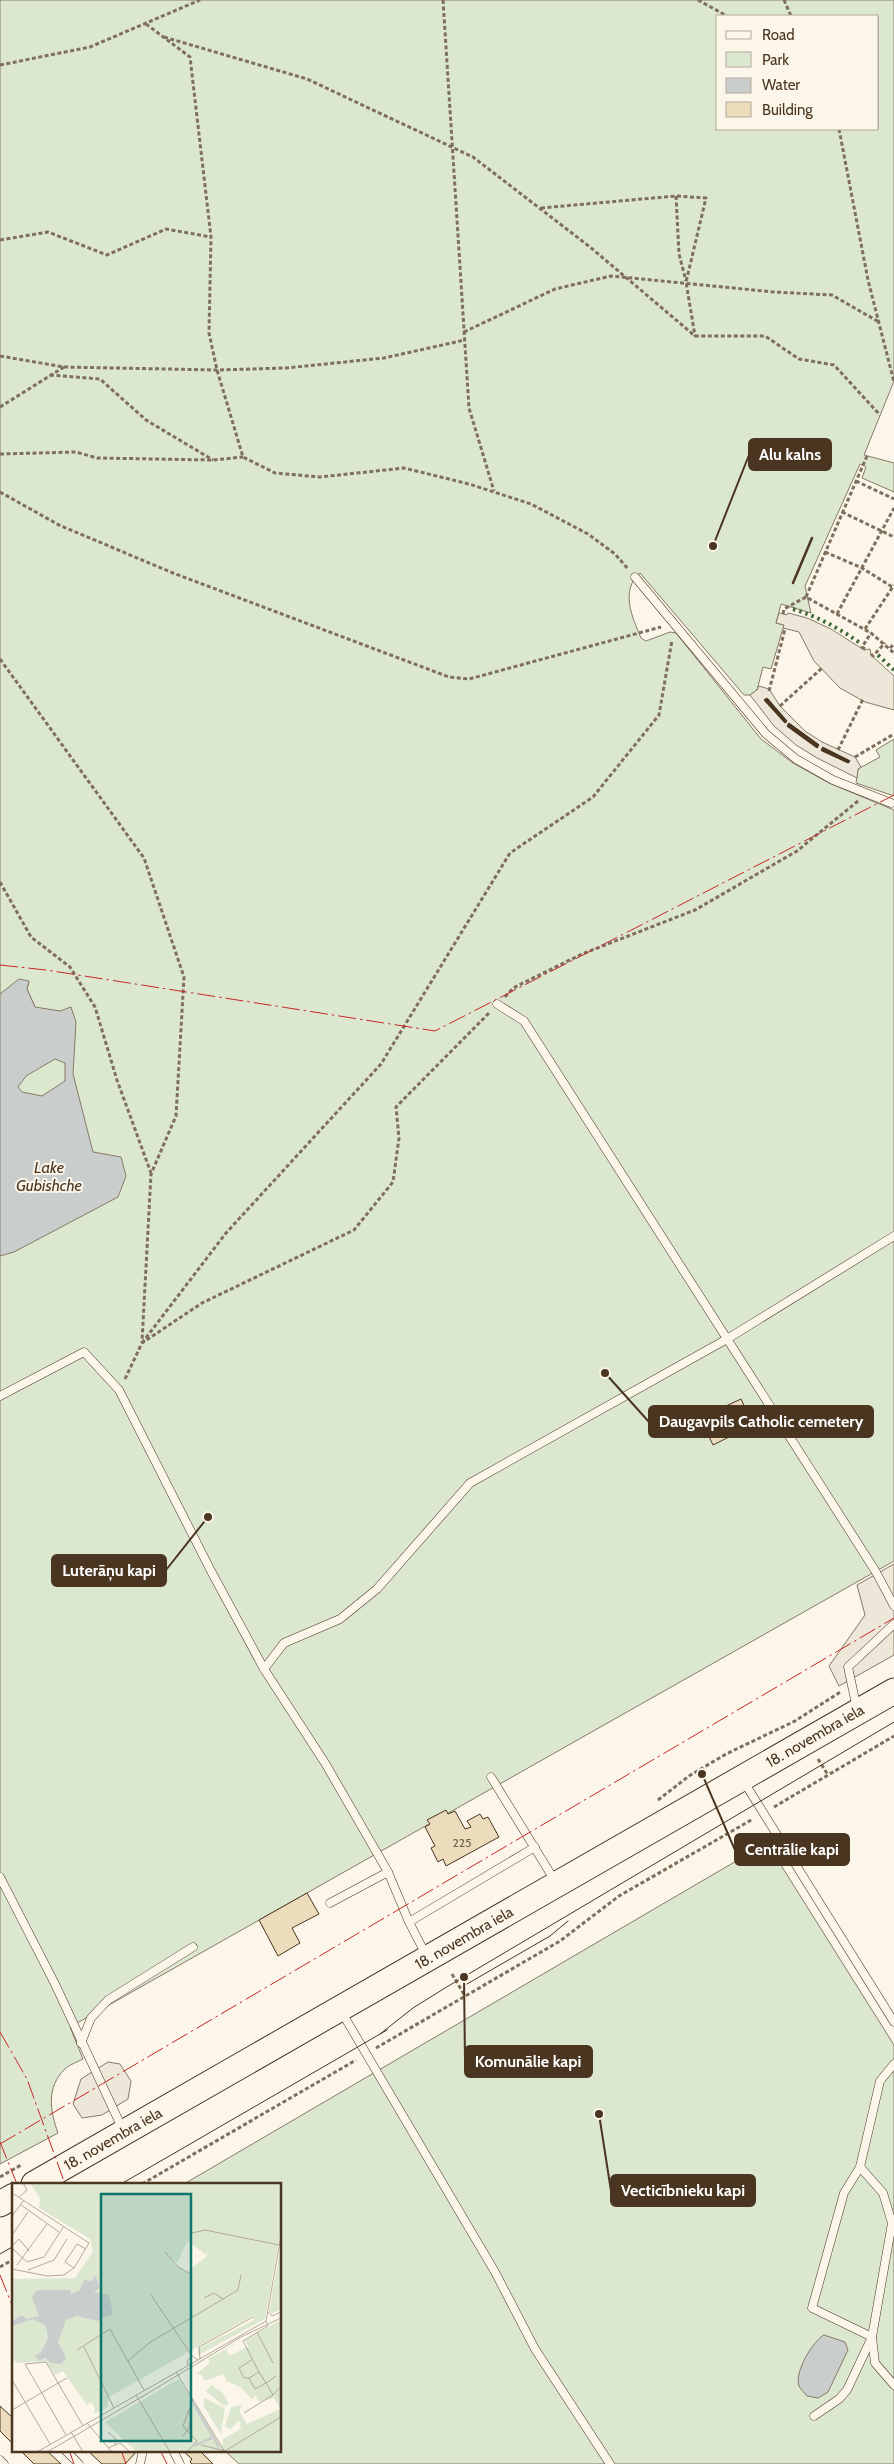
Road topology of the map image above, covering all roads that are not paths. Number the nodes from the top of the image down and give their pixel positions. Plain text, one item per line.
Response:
1 (635, 577) road end
2 (891, 803) dead end
3 (497, 1004) road end
4 (894, 1236) edge
5 (727, 1339) junction
6 (0, 1396) edge
7 (894, 1606) edge
8 (894, 1624) edge
9 (264, 1669) junction
10 (894, 1691) edge
11 (857, 1712) junction
12 (491, 1777) dead end
13 (742, 1778) junction
14 (535, 1847) junction
15 (388, 1872) junction
16 (0, 1877) edge
17 (558, 1885) junction
18 (330, 1903) dead end
19 (409, 1922) junction
20 (193, 1947) dead end
21 (428, 1958) junction
22 (340, 2009) junction
23 (894, 2022) edge
24 (81, 2042) junction
25 (894, 2064) edge
26 (124, 2132) junction
27 (860, 2167) junction
28 (36, 2183) edge
29 (12, 2197) edge
30 (0, 2204) edge
31 (872, 2337) junction
32 (894, 2385) edge
33 (814, 2416) dead end
34 (67, 2452) edge
35 (174, 2452) edge
36 (0, 2460) edge
37 (4, 2464) edge
38 (79, 2464) edge
39 (180, 2464) edge
40 (610, 2464) edge

1 - 2 lane
3 - 5 lane
4 - 5 lane
5 - 7 lane
5 - 9 lane
6 - 9 lane
8 - 11 lane
9 - 15 lane
10 - 11 main road, 18. novembra iela
11 - 13 main road, 18. novembra iela
12 - 14 lane
13 - 17 main road, 18. novembra iela
13 - 23 lane
14 - 17 lane
14 - 19 lane
15 - 18 lane
15 - 19 lane
16 - 24 lane
17 - 21 main road, 18. novembra iela
19 - 21 lane
20 - 24 lane
21 - 22 main road, 18. novembra iela
22 - 26 main road, 18. novembra iela
22 - 40 lane
24 - 26 lane
25 - 27 lane
26 - 28 main road, 18. novembra iela
27 - 31 lane
27 - 31 lane
29 - 30 main road
31 - 32 lane
31 - 33 lane
34 - 38 lane
35 - 39 lane
36 - 37 lane

